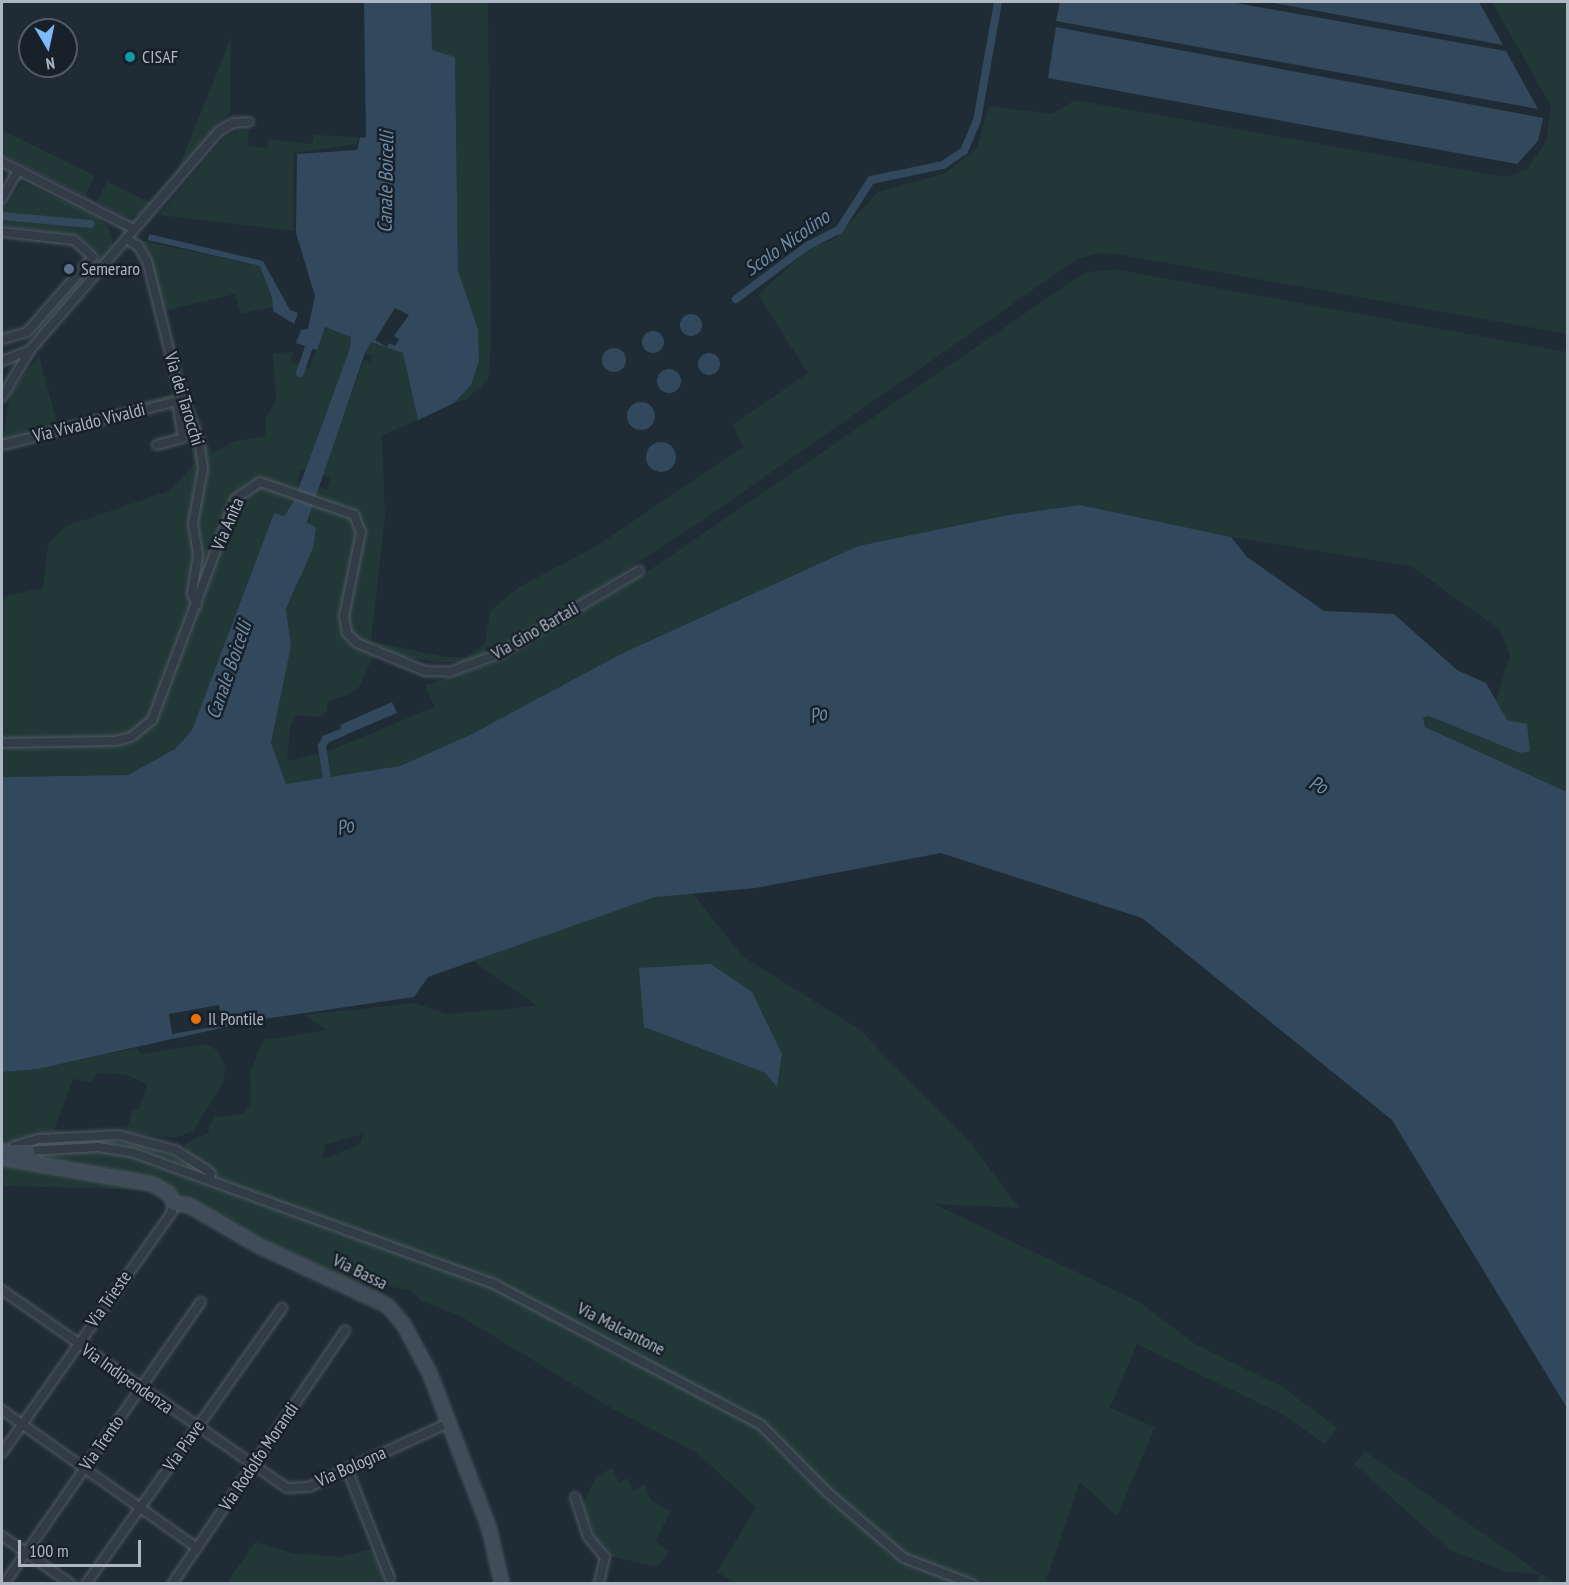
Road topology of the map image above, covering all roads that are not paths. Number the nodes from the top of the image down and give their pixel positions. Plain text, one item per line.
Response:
1 (249, 122) dead end
2 (2, 162) edge
3 (18, 170) junction
4 (2, 199) edge
5 (134, 229) junction
6 (2, 232) edge
7 (126, 239) junction
8 (27, 332) junction
9 (2, 339) edge
10 (38, 341) junction
11 (31, 349) junction
12 (2, 362) edge
13 (3, 392) edge
14 (181, 400) junction
15 (2, 445) edge
16 (157, 445) dead end
17 (639, 571) dead end
18 (197, 605) junction
19 (425, 671) joint
20 (2, 743) edge
21 (28, 1151) junction
22 (7, 1156) edge
23 (42, 1166) junction
24 (208, 1179) junction
25 (174, 1204) junction
26 (2, 1290) edge
27 (201, 1302) dead end
28 (282, 1308) dead end
29 (345, 1330) dead end
30 (78, 1344) junction
31 (140, 1388) junction
32 (2, 1410) edge
33 (448, 1423) junction
34 (22, 1425) junction
35 (197, 1427) junction
36 (2, 1453) edge
37 (254, 1466) junction
38 (84, 1468) junction
39 (347, 1469) junction
40 (575, 1497) dead end
41 (140, 1508) junction
42 (2, 1536) edge
43 (197, 1548) junction
44 (26, 1553) junction
45 (390, 1578) dead end
46 (4, 1584) edge
47 (71, 1584) edge
48 (86, 1584) edge
49 (172, 1584) edge
50 (502, 1584) edge
51 (599, 1584) edge
52 (972, 1584) edge

1 - 5 street
2 - 3 street
3 - 4 street
3 - 5 street
5 - 7 street
6 - 8 street
7 - 10 street
7 - 14 street, Via dei Tarocchi
8 - 9 street
8 - 10 street
10 - 11 street
11 - 12 street
11 - 13 street
14 - 15 street, Via Vivaldo Vivaldi
14 - 16 street
14 - 18 street, Via dei Tarocchi
17 - 19 street, Via Gino Bartali
18 - 19 street, Via Anita
18 - 20 street, Via Anita
21 - 22 street, Via Malcantone
21 - 23 street
21 - 24 street, Via Malcantone
22 - 23 street, Via Bassa
22 - 24 street, Via Malcantone
23 - 25 street, Via Bassa
24 - 52 street, Via Malcantone
25 - 30 street, Via Trieste
25 - 33 street, Via Bassa
26 - 30 street, Via Indipendenza
27 - 31 street, Via Trento
28 - 35 street, Via Piave
29 - 37 street, Via Rodolfo Morandi
30 - 31 street, Via Indipendenza
30 - 34 street, Via Trieste
31 - 35 street, Via Indipendenza
31 - 38 street, Via Trento
32 - 34 street
33 - 39 street, Via Bologna
33 - 50 street, Via Bassa
34 - 36 street, Via Trieste
34 - 38 street
35 - 37 street, Via Indipendenza
35 - 41 street, Via Piave
37 - 39 street, Via Bologna
37 - 43 street, Via Rodolfo Morandi
38 - 41 street
38 - 44 street, Via Trento
39 - 45 street
40 - 51 street
41 - 43 street
41 - 48 street, Via Piave
42 - 44 street
43 - 49 street, Via Rodolfo Morandi
44 - 46 street, Via Trento
44 - 47 street

